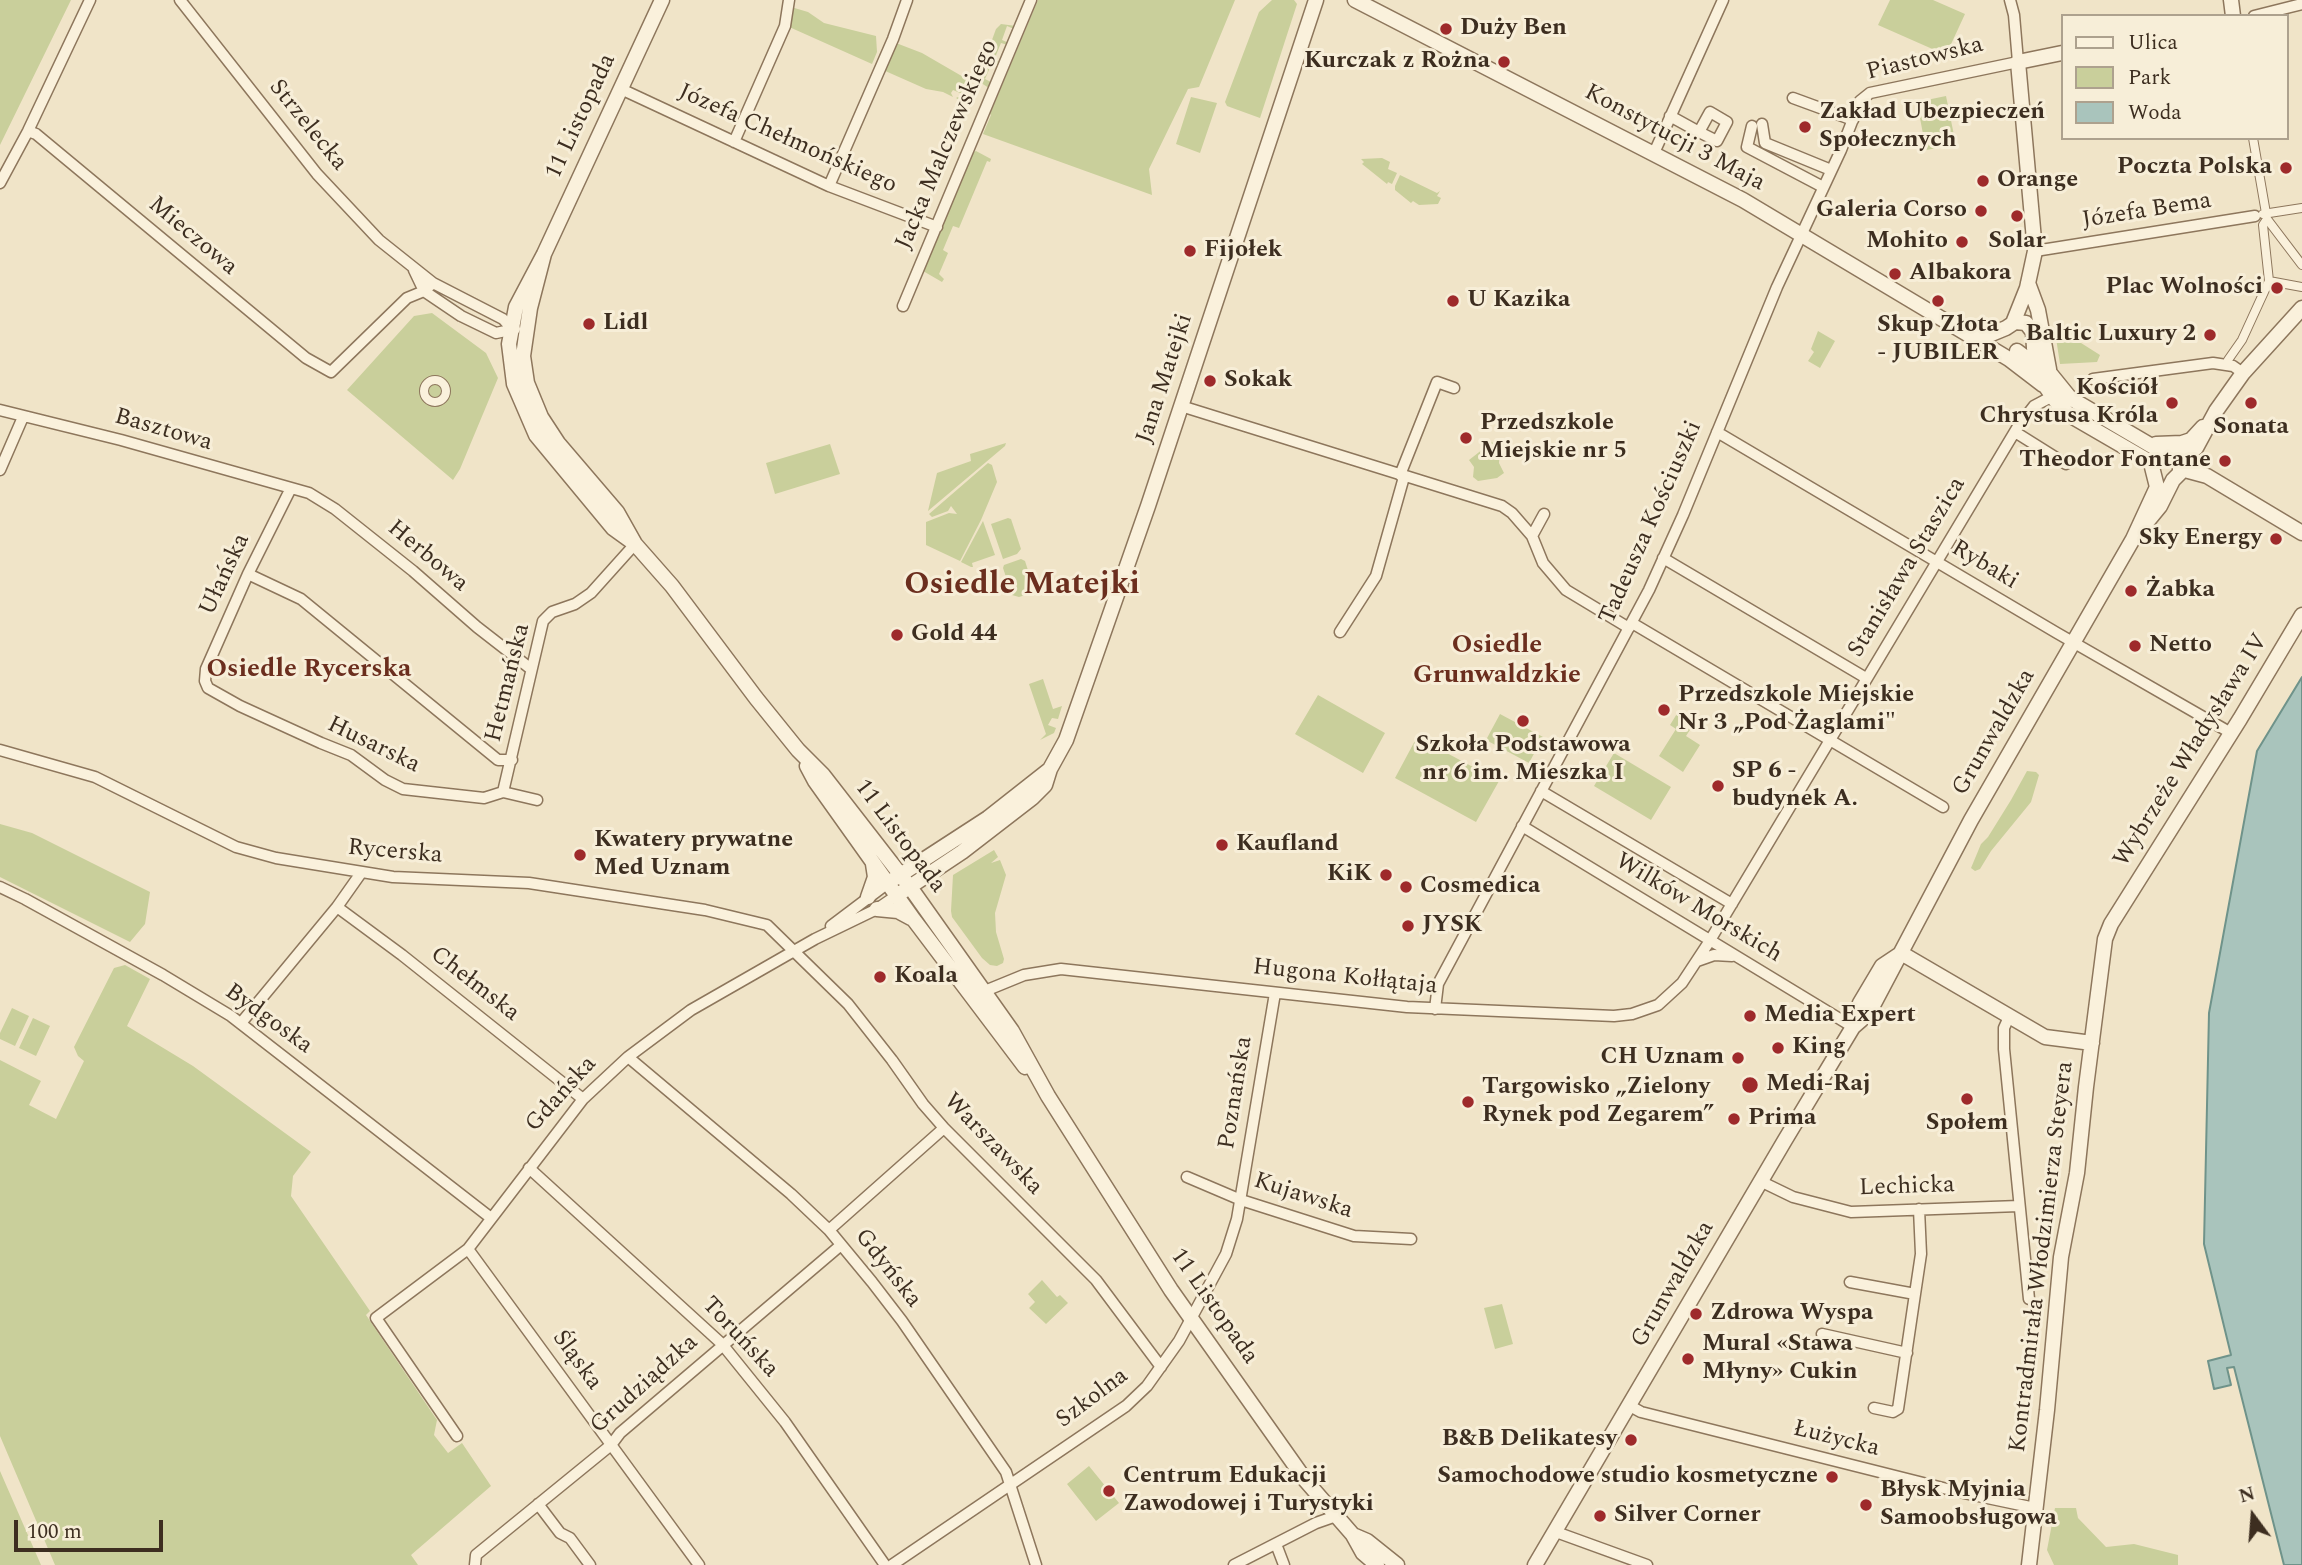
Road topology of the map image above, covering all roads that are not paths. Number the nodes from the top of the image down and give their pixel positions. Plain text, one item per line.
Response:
1 (90, 0) edge
2 (180, 0) edge
3 (662, 0) edge
4 (789, 0) edge
5 (907, 0) edge
6 (1031, 0) edge
7 (1316, 0) edge
8 (1355, 0) edge
9 (1723, 0) edge
10 (2010, 0) edge
11 (2302, 4) edge
12 (2262, 14) edge
13 (2060, 53) edge
14 (2018, 62) junction
15 (621, 89) junction
16 (1793, 97) dead end
17 (1670, 116) junction
18 (1853, 120) junction
19 (28, 131) junction
20 (1699, 132) dead end
21 (2253, 140) edge
22 (734, 142) junction
23 (1654, 153) junction
24 (1831, 170) junction
25 (0, 183) edge
26 (828, 186) junction
27 (1823, 187) junction
28 (2302, 208) edge
29 (2262, 216) junction
30 (937, 227) junction
31 (1800, 235) junction
32 (2035, 251) junction
33 (544, 254) junction
34 (2302, 265) edge
35 (2269, 281) junction
36 (2027, 285) junction
37 (2302, 286) edge
38 (429, 287) junction
39 (517, 305) junction
40 (903, 306) dead end
41 (2302, 308) edge
42 (489, 312) junction
43 (2009, 325) junction
44 (519, 329) junction
45 (489, 331) junction
46 (1963, 332) junction
47 (2032, 335) junction
48 (1987, 346) junction
49 (2013, 350) junction
50 (509, 356) junction
51 (2228, 360) dead end
52 (2049, 369) junction
53 (2243, 373) junction
54 (419, 376) dead end
55 (2093, 379) dead end
56 (427, 384) dead end
57 (1454, 388) dead end
58 (2047, 391) junction
59 (1181, 407) junction
60 (0, 410) edge
61 (2216, 411) junction
62 (23, 417) junction
63 (1717, 432) junction
64 (2015, 432) junction
65 (2134, 444) junction
66 (2066, 464) dead end
67 (2157, 464) junction
68 (2178, 469) junction
69 (0, 470) edge
70 (1402, 476) junction
71 (291, 488) junction
72 (2150, 501) junction
73 (1544, 514) dead end
74 (2302, 533) edge
75 (1532, 538) junction
76 (2133, 539) junction
77 (635, 544) junction
78 (1663, 558) junction
79 (1936, 561) junction
80 (248, 574) junction
81 (2302, 615) edge
82 (1630, 626) junction
83 (1340, 632) dead end
84 (2080, 645) junction
85 (531, 669) junction
86 (1866, 678) junction
87 (205, 681) joint
88 (2231, 733) junction
89 (1828, 740) junction
90 (0, 750) edge
91 (798, 750) junction
92 (512, 760) junction
93 (1051, 769) junction
94 (1541, 791) junction
95 (503, 792) junction
96 (537, 800) dead end
97 (1943, 807) dead end
98 (1522, 826) junction
99 (885, 854) junction
100 (921, 861) junction
101 (873, 863) junction
102 (361, 873) junction
103 (930, 873) junction
104 (901, 874) junction
105 (888, 883) junction
106 (0, 887) edge
107 (910, 887) junction
108 (897, 896) junction
109 (872, 903) junction
110 (1732, 904) junction
111 (337, 907) junction
112 (927, 911) junction
113 (914, 920) junction
114 (1709, 942) junction
115 (795, 951) junction
116 (1901, 953) junction
117 (1735, 957) junction
118 (1697, 961) junction
119 (1275, 993) junction
120 (978, 994) junction
121 (1435, 1009) junction
122 (2009, 1017) junction
123 (241, 1023) junction
124 (1853, 1027) junction
125 (2092, 1043) junction
126 (628, 1057) junction
127 (583, 1099) junction
128 (944, 1128) junction
129 (529, 1168) junction
130 (1186, 1177) dead end
131 (1760, 1181) junction
132 (1241, 1200) junction
133 (2019, 1206) junction
134 (1919, 1209) junction
135 (491, 1218) junction
136 (829, 1230) junction
137 (1411, 1239) dead end
138 (841, 1245) junction
139 (468, 1250) junction
140 (1850, 1282) dead end
141 (1915, 1294) junction
142 (2029, 1300) dead end
143 (1191, 1319) junction
144 (1822, 1334) dead end
145 (722, 1344) junction
146 (1907, 1353) junction
147 (1161, 1367) junction
148 (1630, 1406) junction
149 (1874, 1408) dead end
150 (457, 1436) dead end
151 (611, 1445) junction
152 (1009, 1485) junction
153 (538, 1504) junction
154 (2035, 1508) junction
155 (1336, 1516) junction
156 (1556, 1532) junction
157 (1353, 1535) junction
158 (1276, 1544) junction
159 (475, 1560) edge
160 (590, 1565) edge
161 (699, 1565) edge
162 (885, 1565) edge
163 (891, 1565) edge
164 (1036, 1565) edge
165 (1234, 1565) edge
166 (1284, 1565) edge
167 (1377, 1565) edge
168 (1397, 1565) edge
169 (1535, 1565) edge
170 (1647, 1565) edge
171 (2029, 1565) edge

1 - 19 street
2 - 38 street, Strzelecka
3 - 15 street, 11 Listopada
4 - 22 street
5 - 26 street
6 - 30 street, Jacka Malczewskiego
7 - 59 street, Jana Matejki
8 - 23 street, Konstytucji 3 Maja
9 - 17 street
10 - 14 street
11 - 12 street
13 - 14 street, Piastowska
14 - 18 street, Piastowska
14 - 32 street
15 - 22 street, Józefa Chełmońskiego
15 - 33 street, 11 Listopada
16 - 18 street
17 - 20 street
17 - 23 street
18 - 24 street, Piastowska
19 - 25 street
19 - 38 street, Mieczowa
21 - 29 street
22 - 26 street, Józefa Chełmońskiego
23 - 31 street, Konstytucji 3 Maja
24 - 27 street, Piastowska
24 - 27 street
26 - 30 street, Józefa Chełmońskiego
27 - 31 street, Piastowska
28 - 29 street
29 - 32 street, Józefa Bema
29 - 34 street
29 - 35 street
30 - 40 street, Jacka Malczewskiego
31 - 46 street, Konstytucji 3 Maja
31 - 63 street, Tadeusza Kościuszki
32 - 36 street
33 - 39 street, 11 Listopada
33 - 44 street, 11 Listopada
35 - 37 street
35 - 51 street
36 - 43 street
36 - 47 street
36 - 52 street
38 - 42 street, Strzelecka
38 - 45 street, Strzelecka
39 - 42 street
39 - 44 street, 11 Listopada
41 - 53 street
42 - 44 street, Strzelecka
43 - 46 street
43 - 47 street
43 - 49 street
44 - 45 street
44 - 50 street, 11 Listopada
44 - 77 street, 11 Listopada
45 - 50 street, Strzelecka
46 - 48 street, Konstytucji 3 Maja
47 - 49 street
47 - 52 street
48 - 49 street, Konstytucji 3 Maja
48 - 58 street
49 - 58 street
50 - 77 street, 11 Listopada
52 - 65 street
53 - 55 street
53 - 61 street
54 - 56 street
57 - 70 street
58 - 64 street, Stanisława Staszica
58 - 65 street
59 - 70 street
59 - 93 street, Jana Matejki
60 - 62 street, Basztowa
61 - 65 street
61 - 68 street
62 - 69 street
62 - 71 street, Basztowa
63 - 78 street, Tadeusza Kościuszki
63 - 79 street, Rybaki
64 - 66 street
64 - 79 street, Stanisława Staszica
65 - 67 street
65 - 72 street
67 - 68 street
67 - 68 street
67 - 72 street, Grunwaldzka
68 - 74 street
68 - 76 street, Grunwaldzka
70 - 75 street
70 - 83 street
71 - 80 street, Ułańska
71 - 85 street, Herbowa
72 - 76 street, Grunwaldzka
73 - 75 street
75 - 82 street
76 - 84 street, Grunwaldzka
77 - 85 street, Hetmańska
77 - 91 street, 11 Listopada
78 - 82 street, Tadeusza Kościuszki
78 - 86 street
79 - 84 street, Rybaki
79 - 86 street, Stanisława Staszica
80 - 87 street, Ułańska
80 - 92 street
81 - 88 street, Wybrzeże Władysława IV
82 - 89 street
82 - 94 street, Tadeusza Kościuszki
84 - 88 street, Rybaki
84 - 116 street, Grunwaldzka
85 - 92 street, Hetmańska
86 - 89 street, Stanisława Staszica
87 - 95 street, Husarska
88 - 125 street, Wybrzeże Władysława IV
89 - 97 street
89 - 110 street, Stanisława Staszica
90 - 102 street, Rycerska
91 - 99 street, 11 Listopada
91 - 101 street, 11 Listopada
92 - 95 street, Hetmańska
93 - 100 street, Jana Matejki
93 - 103 street, Jana Matejki
94 - 98 street, Tadeusza Kościuszki
94 - 110 street, Wilków Morskich
95 - 96 street, Husarska
98 - 114 street, Wilków Morskich
98 - 121 street, Tadeusza Kościuszki
99 - 100 street
99 - 104 street, 11 Listopada
100 - 104 street, Jana Matejki
101 - 105 street, 11 Listopada
101 - 109 street
102 - 111 street
102 - 115 street, Rycerska
103 - 107 street, Jana Matejki
103 - 112 street
104 - 105 street, Jana Matejki
104 - 107 street, 11 Listopada
105 - 108 street, 11 Listopada
105 - 109 street, Gdańska
106 - 123 street, Bydgoska
107 - 108 street, Gdańska
107 - 112 street, 11 Listopada
108 - 109 street, Gdańska
108 - 113 street, 11 Listopada
109 - 113 street
109 - 115 street, Gdańska
110 - 114 street, Stanisława Staszica
111 - 123 street
111 - 127 street, Chełmska
112 - 120 street, 11 Listopada
113 - 120 street, 11 Listopada
114 - 117 street, Wilków Morskich
114 - 118 street, Hugona Kołłątaja
115 - 126 street, Gdańska
115 - 128 street, Warszawska
116 - 122 street, Kontradmirała Włodzimierza Steyera
116 - 124 street, Grunwaldzka
117 - 118 street
117 - 124 street, Wilków Morskich
118 - 121 street, Hugona Kołłątaja
119 - 120 street, Hugona Kołłątaja
119 - 121 street, Hugona Kołłątaja
119 - 132 street, Poznańska
120 - 143 street, 11 Listopada
122 - 125 street, Kontradmirała Włodzimierza Steyera
122 - 133 street, Kontradmirała Włodzimierza Steyera
123 - 135 street, Bydgoska
124 - 131 street, Grunwaldzka
125 - 154 street, Kontradmirała Włodzimierza Steyera
126 - 127 street, Gdańska
126 - 136 street, Gdyńska
127 - 129 street, Gdańska
128 - 136 street
128 - 147 street, Warszawska
129 - 135 street, Gdańska
129 - 145 street, Toruńska
130 - 132 street, Kujawska
131 - 134 street, Lechicka
131 - 148 street, Grunwaldzka
132 - 137 street, Kujawska
132 - 143 street, Szkolna
133 - 134 street, Lechicka
133 - 142 street, Kontradmirała Włodzimierza Steyera
134 - 141 street
135 - 139 street, Gdańska
136 - 138 street, Gdyńska
138 - 145 street, Grudziądzka
138 - 152 street, Gdyńska
139 - 150 street, Gdańska
139 - 151 street, Śląska
140 - 141 street
141 - 146 street
143 - 147 street, Szkolna
143 - 155 street, 11 Listopada
144 - 146 street
145 - 151 street, Grudziądzka
145 - 162 street, Toruńska
146 - 149 street
147 - 152 street, Szkolna
148 - 154 street, Łużycka
148 - 156 street, Grunwaldzka
151 - 153 street, Grudziądzka
151 - 161 street, Śląska
152 - 163 street, Szkolna
152 - 164 street, Gdyńska
153 - 159 street, Grudziądzka
153 - 160 street
154 - 171 street, Kontradmirała Włodzimierza Steyera
155 - 157 street, 11 Listopada
155 - 158 street
156 - 169 street, Grunwaldzka
156 - 170 street
157 - 167 street, 11 Listopada
157 - 168 street, 11 Listopada
158 - 165 street
158 - 166 street

